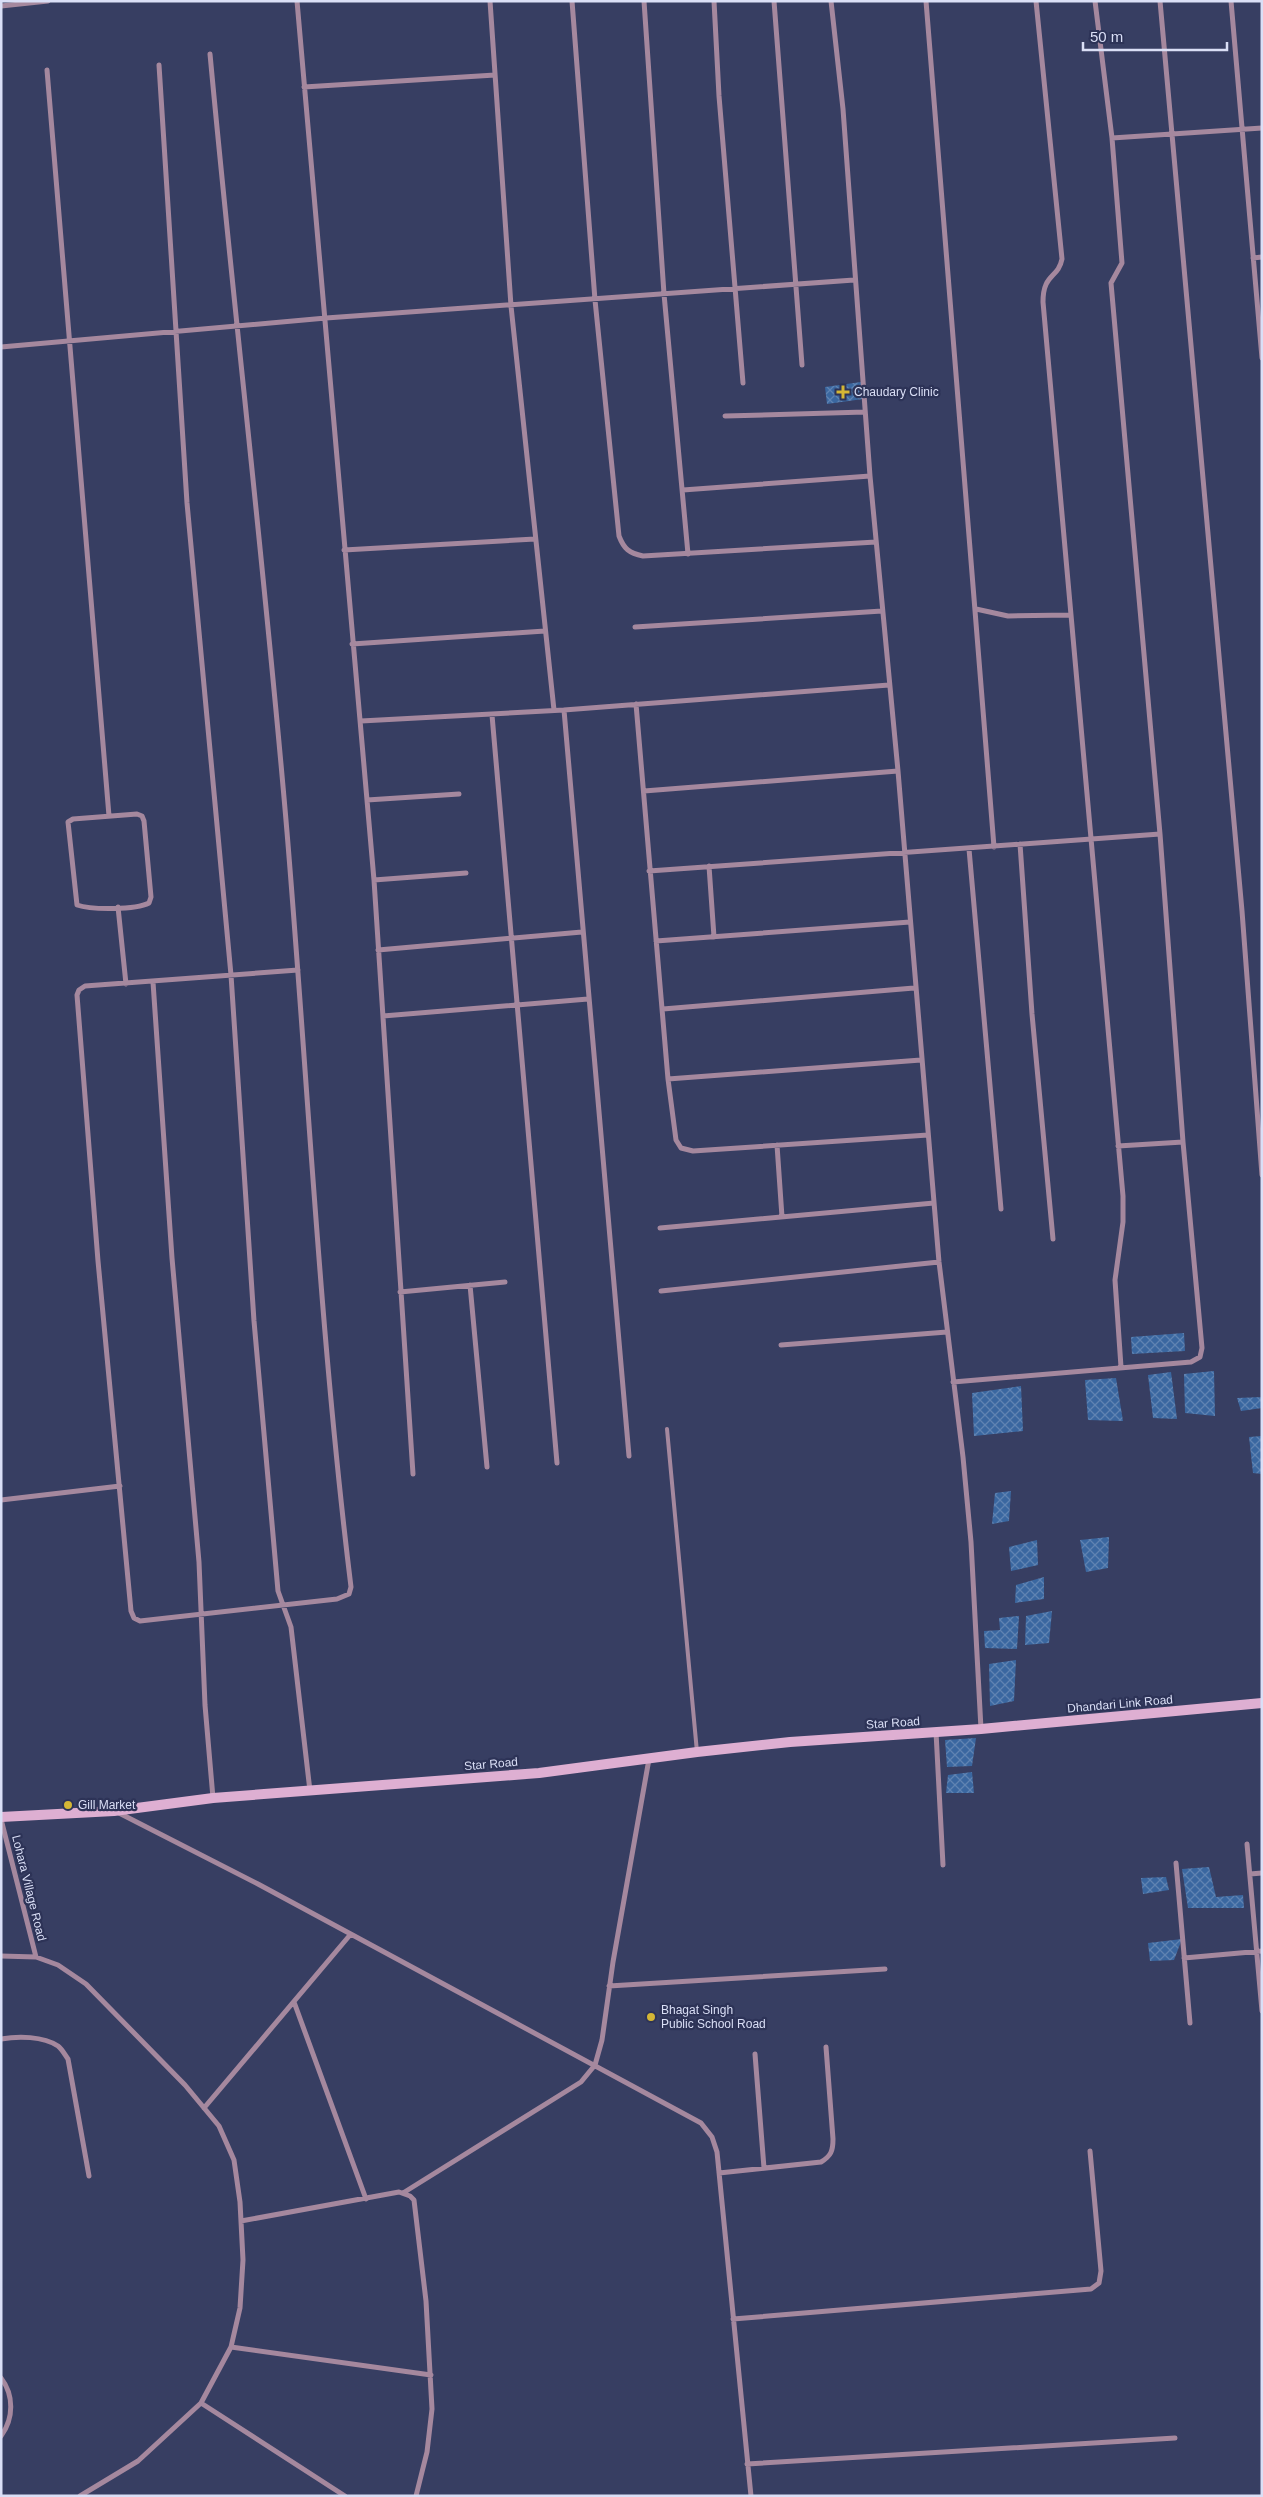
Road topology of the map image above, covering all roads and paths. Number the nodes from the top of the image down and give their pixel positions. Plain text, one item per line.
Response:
1 (48, 1) edge
2 (297, 1) edge
3 (490, 1) edge
4 (572, 1) edge
5 (644, 1) edge
6 (714, 1) edge
7 (774, 1) edge
8 (831, 1) edge
9 (926, 1) edge
10 (1036, 1) edge
11 (1095, 1) edge
12 (1160, 1) edge
13 (1231, 1) edge
14 (1, 6) edge
15 (210, 54) dead end
16 (159, 65) dead end
17 (48, 70) dead end
18 (495, 75) junction
19 (304, 87) junction
20 (1262, 128) edge
21 (1242, 131) junction
22 (1172, 136) junction
23 (1112, 138) junction
24 (1262, 257) edge
25 (1253, 258) junction
26 (854, 280) junction
27 (796, 282) junction
28 (736, 287) junction
29 (664, 294) junction
30 (595, 300) junction
31 (511, 306) junction
32 (326, 318) junction
33 (235, 326) junction
34 (175, 331) junction
35 (69, 340) junction
36 (1, 347) edge
37 (1262, 358) edge
38 (802, 366) dead end
39 (743, 383) dead end
40 (865, 412) junction
41 (725, 416) dead end
42 (870, 476) junction
43 (683, 490) junction
44 (535, 539) junction
45 (876, 542) junction
46 (344, 550) junction
47 (688, 554) junction
48 (976, 609) junction
49 (882, 611) junction
50 (1070, 615) junction
51 (636, 627) dead end
52 (545, 631) junction
53 (352, 644) junction
54 (889, 685) junction
55 (636, 704) junction
56 (554, 710) junction
57 (564, 710) junction
58 (492, 715) junction
59 (361, 721) junction
60 (898, 771) junction
61 (644, 791) junction
62 (459, 794) dead end
63 (367, 800) junction
64 (109, 816) junction
65 (1160, 834) junction
66 (1092, 840) junction
67 (1020, 844) junction
68 (994, 847) junction
69 (968, 849) junction
70 (904, 853) junction
71 (709, 866) junction
72 (649, 871) junction
73 (466, 874) dead end
74 (374, 880) junction
75 (118, 908) junction
76 (910, 922) junction
77 (582, 932) junction
78 (714, 937) junction
79 (512, 938) junction
80 (656, 942) junction
81 (378, 950) junction
82 (298, 970) junction
83 (231, 975) junction
84 (153, 982) junction
85 (126, 984) junction
86 (914, 988) junction
87 (588, 999) junction
88 (517, 1006) junction
89 (662, 1009) junction
90 (384, 1016) junction
91 (921, 1060) junction
92 (668, 1079) junction
93 (928, 1135) junction
94 (1183, 1142) junction
95 (777, 1146) junction
96 (1118, 1146) junction
97 (1262, 1175) edge
98 (934, 1203) junction
99 (1001, 1209) dead end
100 (782, 1217) junction
101 (660, 1228) dead end
102 (1053, 1239) dead end
103 (939, 1262) junction
104 (505, 1282) dead end
105 (470, 1285) junction
106 (400, 1292) junction
107 (661, 1292) dead end
108 (947, 1332) junction
109 (781, 1345) dead end
110 (1121, 1367) junction
111 (953, 1382) junction
112 (667, 1429) dead end
113 (629, 1456) dead end
114 (558, 1463) dead end
115 (487, 1466) dead end
116 (413, 1474) dead end
117 (120, 1486) junction
118 (1, 1500) edge
119 (285, 1606) junction
120 (200, 1615) junction
121 (1262, 1703) edge
122 (981, 1729) junction
123 (936, 1732) junction
124 (696, 1752) junction
125 (649, 1759) junction
126 (310, 1791) junction
127 (213, 1798) junction
128 (114, 1811) junction
129 (1, 1818) edge
130 (1247, 1844) dead end
131 (1176, 1863) dead end
132 (943, 1865) dead end
133 (1262, 1873) edge
134 (1250, 1874) junction
135 (350, 1935) junction
136 (1259, 1952) edge
137 (1, 1956) edge
138 (36, 1957) junction
139 (1184, 1958) junction
140 (885, 1969) dead end
141 (609, 1986) junction
142 (294, 2002) junction
143 (1262, 2011) edge
144 (1190, 2023) dead end
145 (1, 2039) edge
146 (826, 2047) dead end
147 (754, 2054) dead end
148 (595, 2065) junction
149 (204, 2108) junction
150 (1090, 2150) dead end
151 (764, 2168) junction
152 (719, 2173) junction
153 (89, 2176) dead end
154 (403, 2193) junction
155 (366, 2200) junction
156 (241, 2221) junction
157 (733, 2319) junction
158 (231, 2347) junction
159 (431, 2375) junction
160 (1, 2378) edge
161 (201, 2403) junction
162 (1, 2436) edge
163 (1175, 2438) dead end
164 (747, 2464) junction
165 (80, 2496) edge
166 (345, 2496) edge
167 (416, 2496) edge
168 (751, 2496) edge

1 - 14 street
2 - 19 street
3 - 18 street
4 - 30 street
5 - 29 street
6 - 28 street
7 - 27 street
8 - 26 street
9 - 48 street
10 - 50 street
11 - 23 street
12 - 22 street
13 - 21 street
15 - 33 street
16 - 34 street
17 - 35 street
18 - 19 street
18 - 31 street
19 - 32 street
20 - 21 street
21 - 22 street
21 - 25 street
22 - 23 street
22 - 97 street
23 - 65 street
24 - 25 street
25 - 37 street
26 - 27 street
26 - 40 street
27 - 28 street
27 - 38 street
28 - 29 street
28 - 39 street
29 - 30 street
29 - 43 street
30 - 31 street
30 - 47 street
31 - 32 street
31 - 44 street
32 - 33 street
32 - 46 street
33 - 34 street
33 - 82 street
34 - 35 street
34 - 83 street
35 - 36 street
35 - 64 street
40 - 41 street
40 - 42 street
42 - 43 street
42 - 45 street
43 - 47 street
44 - 46 street
44 - 52 street
45 - 47 street
45 - 49 street
46 - 53 street
48 - 50 street
48 - 68 street
49 - 51 street
49 - 54 street
50 - 66 street
52 - 53 street
52 - 56 street
53 - 59 street
54 - 55 street
54 - 60 street
55 - 57 street
55 - 61 street
56 - 57 street
56 - 58 street
57 - 77 street
58 - 59 street
58 - 79 street
59 - 63 street
60 - 61 street
60 - 70 street
61 - 72 street
62 - 63 street
63 - 74 street
64 - 75 street
64 - 75 street
65 - 66 street
65 - 94 street
66 - 67 street
66 - 96 street
67 - 68 street
67 - 102 street
68 - 69 street
69 - 70 street
69 - 99 street
70 - 71 street
70 - 76 street
71 - 72 street
71 - 78 street
72 - 80 street
73 - 74 street
74 - 81 street
75 - 85 street
76 - 78 street
76 - 86 street
77 - 79 street
77 - 87 street
78 - 80 street
79 - 81 street
79 - 88 street
80 - 89 street
81 - 90 street
82 - 83 street
82 - 119 street
83 - 84 street
83 - 119 street
84 - 85 street
84 - 120 street
85 - 117 street
86 - 89 street
86 - 91 street
87 - 88 street
87 - 113 street
88 - 90 street
88 - 114 street
89 - 92 street
90 - 106 street
91 - 92 street
91 - 93 street
92 - 95 street
93 - 95 street
93 - 98 street
94 - 96 street
94 - 110 street
95 - 100 street
96 - 110 street
98 - 100 street
98 - 103 street
100 - 101 street
103 - 107 street
103 - 108 street
104 - 105 street
105 - 106 street
105 - 115 street
106 - 116 street
108 - 109 street
108 - 111 street
110 - 111 street
111 - 122 street
112 - 124 lane
117 - 118 street
117 - 120 street
119 - 120 street
119 - 126 street
120 - 127 street
121 - 122 street, Dhandari Link Road
122 - 123 street, Star Road
123 - 124 street, Star Road
123 - 132 street
124 - 125 street, Star Road
125 - 126 street, Star Road
125 - 141 street
126 - 127 street, Star Road
127 - 128 street, Star Road
128 - 129 street, Star Road
128 - 135 street
129 - 138 street, Lohara Village Road
130 - 134 street
131 - 139 street
133 - 134 street
134 - 136 street
135 - 142 street
135 - 148 street
136 - 139 street
136 - 143 street
137 - 138 street, Lohara Village Road
138 - 149 street
139 - 144 street
140 - 141 street
141 - 148 street
142 - 149 street
142 - 155 street
145 - 153 street
146 - 151 street
147 - 151 street
148 - 152 street
148 - 154 street
149 - 156 street
150 - 157 street
151 - 152 street
152 - 157 street
154 - 155 street
154 - 159 street
155 - 156 street
156 - 158 street
157 - 164 street
158 - 159 street
158 - 161 street
159 - 167 street
160 - 162 street
161 - 165 street
161 - 166 street
163 - 164 street
164 - 168 street

